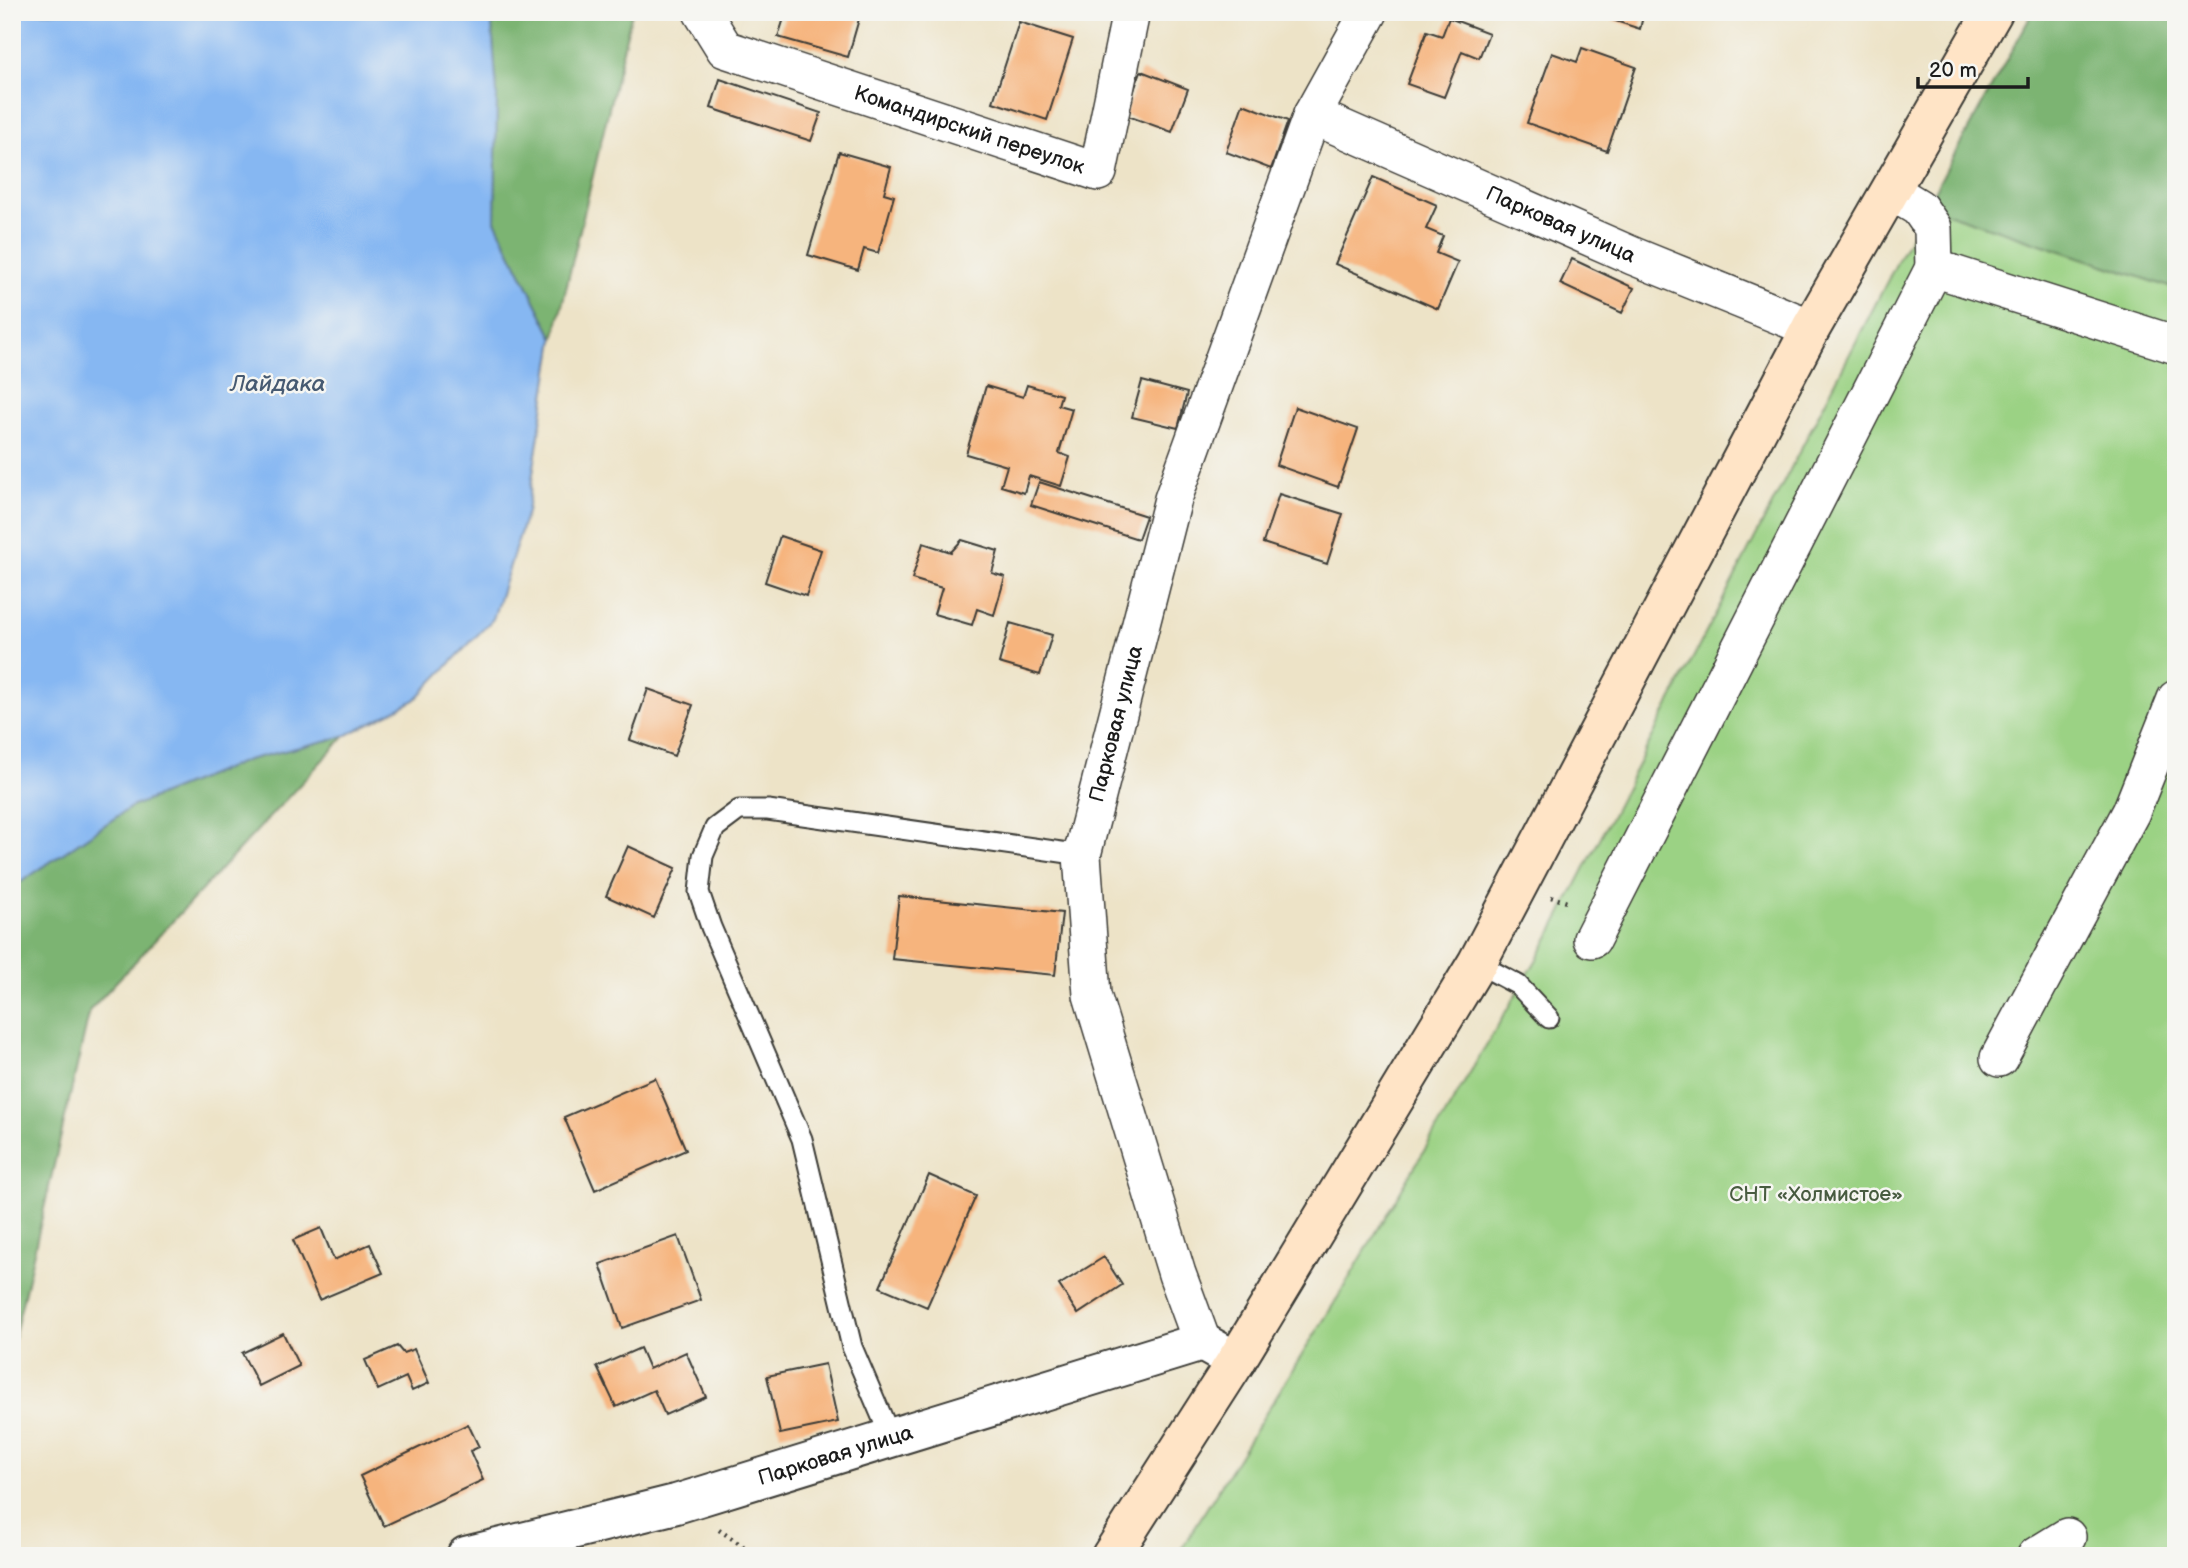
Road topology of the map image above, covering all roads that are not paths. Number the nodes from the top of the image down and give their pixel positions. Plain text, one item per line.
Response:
1 (702, 12) edge
2 (1131, 12) edge
3 (1369, 12) edge
4 (1993, 12) edge
5 (1312, 115) junction
6 (1891, 191) junction
7 (1934, 268) junction
8 (1811, 328) junction
9 (2176, 345) edge
10 (2176, 699) edge
11 (1082, 855) junction
12 (1598, 926) road end
13 (1477, 963) junction
14 (1549, 1018) dead end
15 (1999, 1058) dead end
16 (1202, 1342) junction
17 (1236, 1361) junction
18 (891, 1438) junction
19 (2067, 1537) dead end
20 (466, 1556) edge
21 (1111, 1556) edge
22 (2036, 1556) edge

1 - 2 street, Командирский переулок
3 - 5 street, Парковая улица
4 - 6 main road
5 - 8 street, Парковая улица
5 - 11 street, Парковая улица
6 - 7 street
6 - 8 main road
7 - 9 street
7 - 12 street
8 - 13 main road
10 - 15 street
11 - 16 street, Парковая улица
11 - 18 lane
13 - 14 lane
13 - 17 main road
16 - 17 street
16 - 18 street, Парковая улица
17 - 21 main road
18 - 20 street, Парковая улица
19 - 22 street

